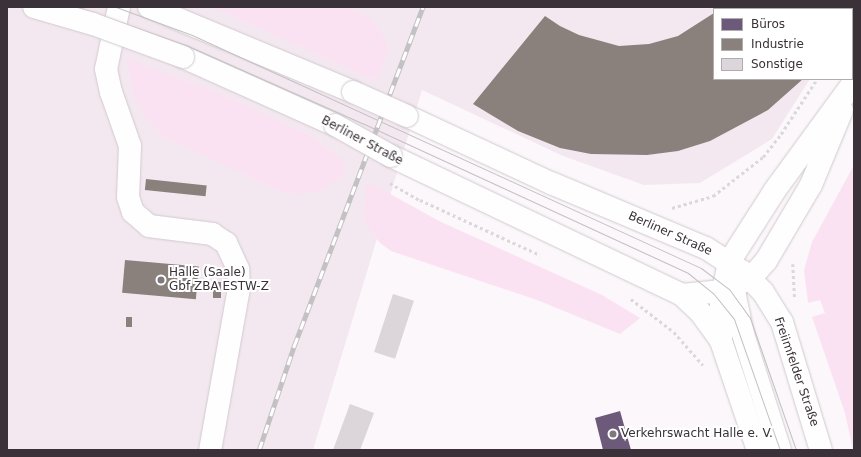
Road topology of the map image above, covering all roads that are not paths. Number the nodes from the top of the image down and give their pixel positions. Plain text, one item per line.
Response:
1 (34, 7) edge
2 (119, 7) edge
3 (149, 7) edge
4 (853, 83) edge
5 (729, 262) junction
6 (735, 286) junction
7 (682, 295) junction
8 (721, 341) junction
9 (210, 450) edge
10 (758, 450) edge
11 (780, 450) edge
12 (822, 450) edge

1 - 7 street, Berliner Straße, bridge
2 - 9 street
3 - 5 street, Berliner Straße, bridge
4 - 5 street
4 - 6 street
5 - 6 street
6 - 7 street
6 - 8 street
6 - 11 street
6 - 12 street, Freiimfelder Straße
7 - 8 street, Berliner Straße
8 - 10 street

